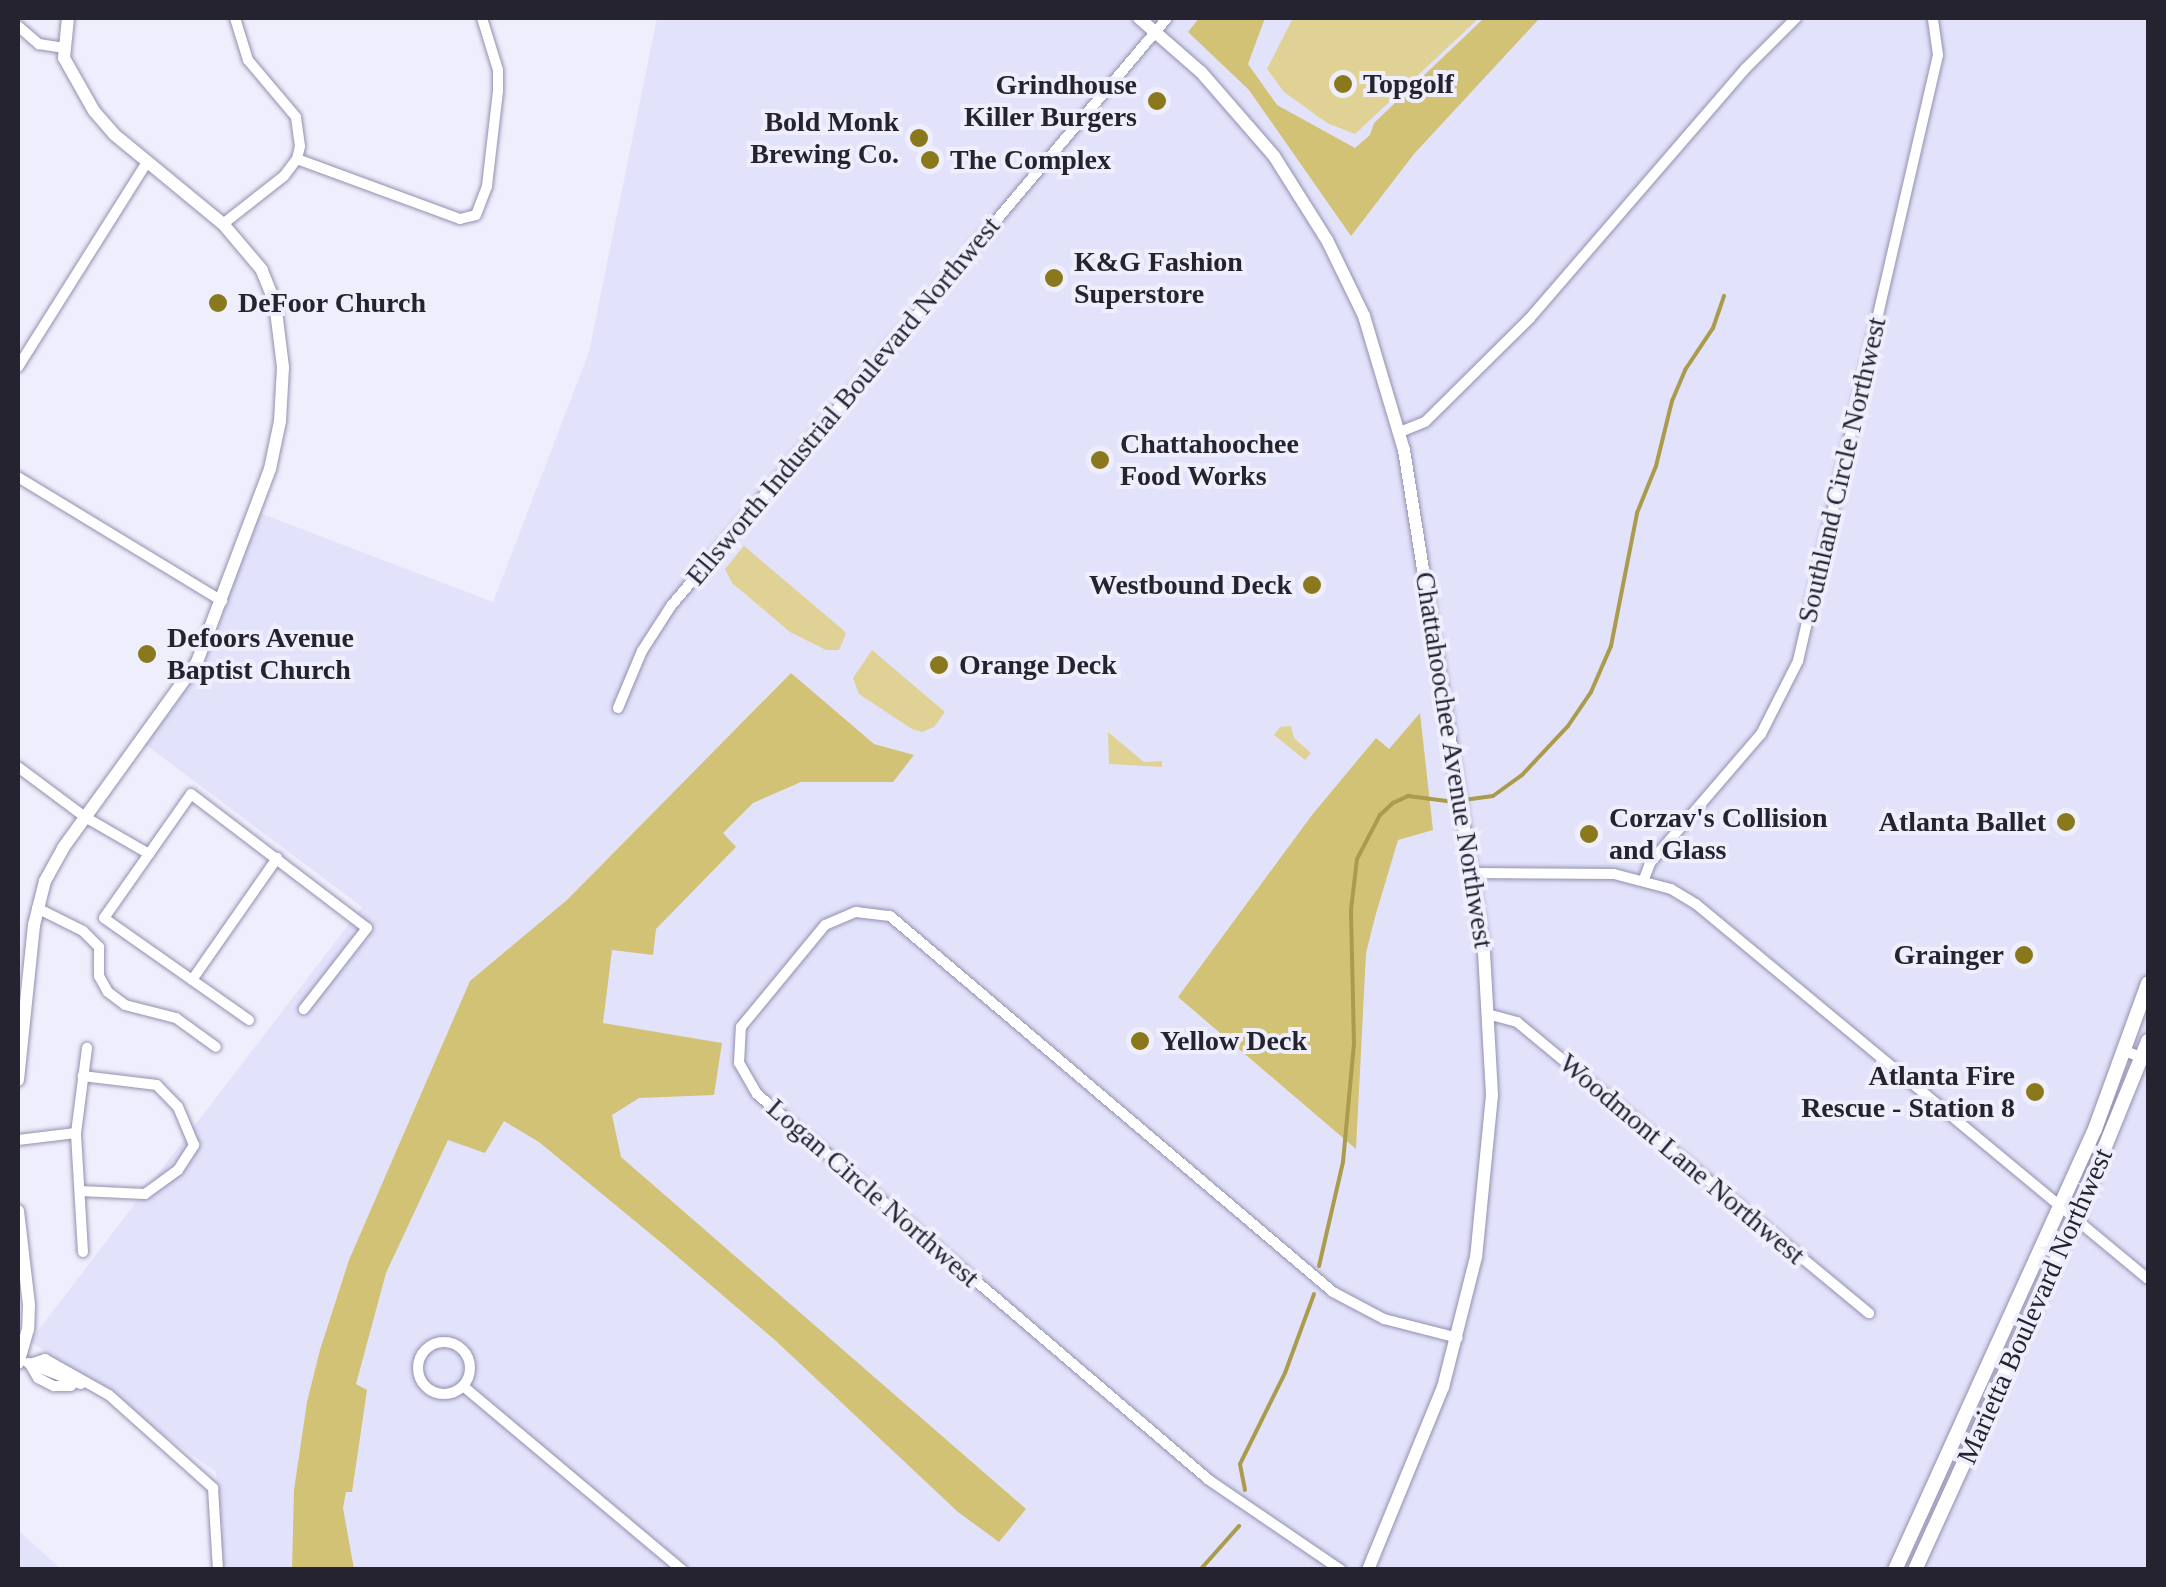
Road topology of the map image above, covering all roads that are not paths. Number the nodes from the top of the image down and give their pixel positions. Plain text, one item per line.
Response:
1 (68, 18) edge
2 (234, 18) edge
3 (482, 18) edge
4 (1139, 18) edge
5 (1167, 18) edge
6 (1796, 18) edge
7 (1933, 18) edge
8 (18, 26) edge
9 (1156, 31) junction
10 (63, 48) junction
11 (297, 160) junction
12 (147, 162) junction
13 (223, 224) junction
14 (18, 367) edge
15 (1400, 432) junction
16 (18, 476) edge
17 (222, 602) junction
18 (618, 708) dead end
19 (18, 767) edge
20 (85, 818) junction
21 (149, 854) junction
22 (277, 858) junction
23 (1472, 873) junction
24 (1644, 878) junction
25 (37, 908) junction
26 (192, 980) junction
27 (2148, 983) edge
28 (304, 1009) dead end
29 (1491, 1016) junction
30 (249, 1020) dead end
31 (20, 1033) edge
32 (2148, 1041) edge
33 (216, 1047) dead end
34 (86, 1048) dead end
35 (2125, 1051) junction
36 (2146, 1059) edge
37 (83, 1076) junction
38 (18, 1080) edge
39 (76, 1133) junction
40 (18, 1140) edge
41 (80, 1190) junction
42 (2060, 1206) junction
43 (18, 1211) edge
44 (2075, 1218) junction
45 (83, 1252) dead end
46 (2148, 1279) edge
47 (1869, 1313) dead end
48 (1458, 1338) junction
49 (22, 1362) edge
50 (92, 1386) junction
51 (463, 1386) junction
52 (218, 1570) edge
53 (682, 1570) edge
54 (1342, 1570) edge
55 (1368, 1570) edge
56 (1896, 1570) edge
57 (1915, 1570) edge

1 - 10 street
2 - 11 street
3 - 11 street
4 - 9 street, Chattahoochee Avenue Northwest
5 - 9 street, Ellsworth Industrial Boulevard Northwest
6 - 15 street
7 - 24 street, Southland Circle Northwest
8 - 10 street
9 - 15 street, Chattahoochee Avenue Northwest
9 - 18 street, Ellsworth Industrial Boulevard Northwest
10 - 12 street
11 - 13 street
12 - 13 street
12 - 14 street
13 - 17 street
15 - 23 street, Chattahoochee Avenue Northwest
16 - 17 street
17 - 20 street
19 - 20 street
20 - 21 street
20 - 25 street
21 - 22 street
21 - 26 street
22 - 26 street
22 - 28 street
23 - 24 street
23 - 29 street, Chattahoochee Avenue Northwest
24 - 42 street
25 - 31 street
25 - 33 street
26 - 30 street
27 - 35 main road
29 - 47 street, Woodmont Lane Northwest
29 - 48 street, Chattahoochee Avenue Northwest
31 - 38 street
32 - 36 main road, Marietta Boulevard Northwest
34 - 37 street
35 - 36 street
35 - 42 main road
36 - 44 main road, Marietta Boulevard Northwest
37 - 39 street
37 - 41 street
39 - 40 street
39 - 41 street
41 - 45 street
42 - 44 street
42 - 56 main road
43 - 49 street
44 - 46 street
44 - 57 main road, Marietta Boulevard Northwest
48 - 54 street, Logan Circle Northwest
48 - 55 street, Chattahoochee Avenue Northwest
49 - 50 street
49 - 50 street
50 - 52 street
51 - 51 street
51 - 53 street

